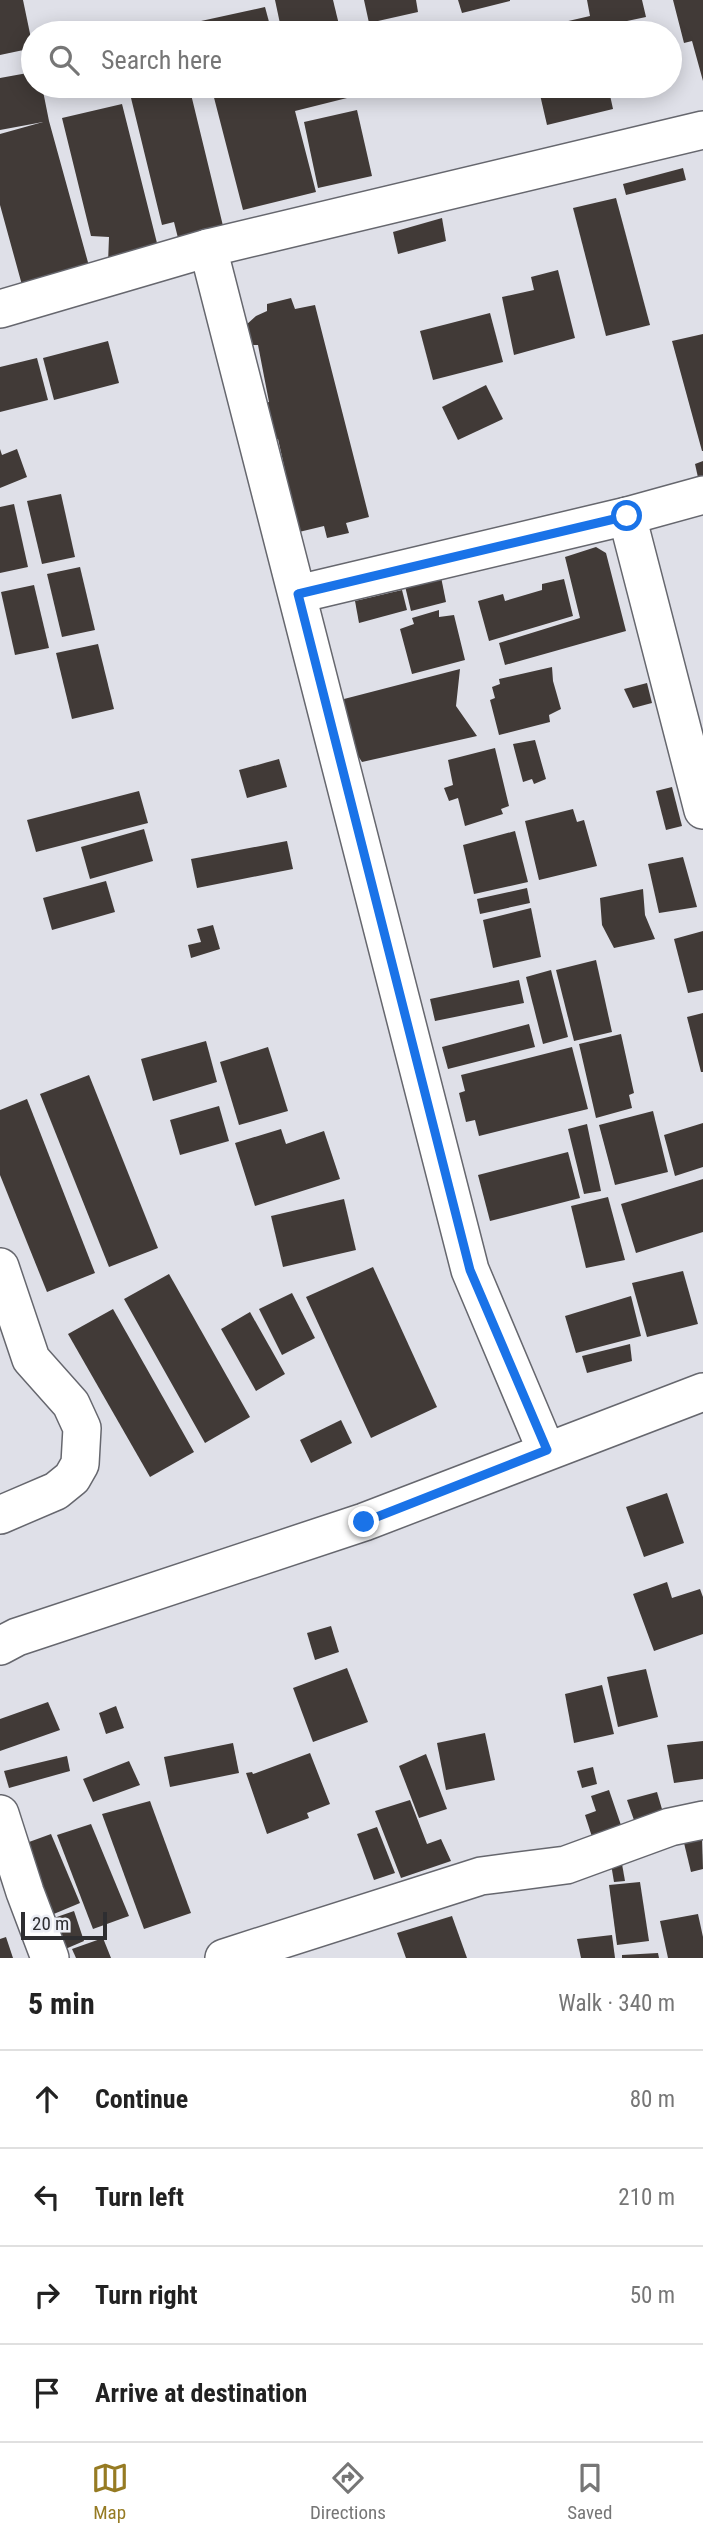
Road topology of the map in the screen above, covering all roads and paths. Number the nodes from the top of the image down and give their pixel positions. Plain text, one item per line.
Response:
1 (703, 130) edge
2 (208, 248) junction
3 (0, 309) edge
4 (703, 495) edge
5 (627, 516) junction
6 (298, 594) junction
7 (703, 810) edge
8 (0, 1267) edge
9 (703, 1392) edge
10 (547, 1450) junction
11 (0, 1515) edge
12 (0, 1646) edge
13 (0, 1814) edge
14 (703, 1820) edge
15 (50, 1958) edge
16 (224, 1958) edge

1 - 2 street
2 - 3 street
2 - 6 street
4 - 5 street
5 - 6 street
5 - 7 street
6 - 10 street
8 - 11 street
9 - 10 street
10 - 12 street
13 - 15 street
14 - 16 street

